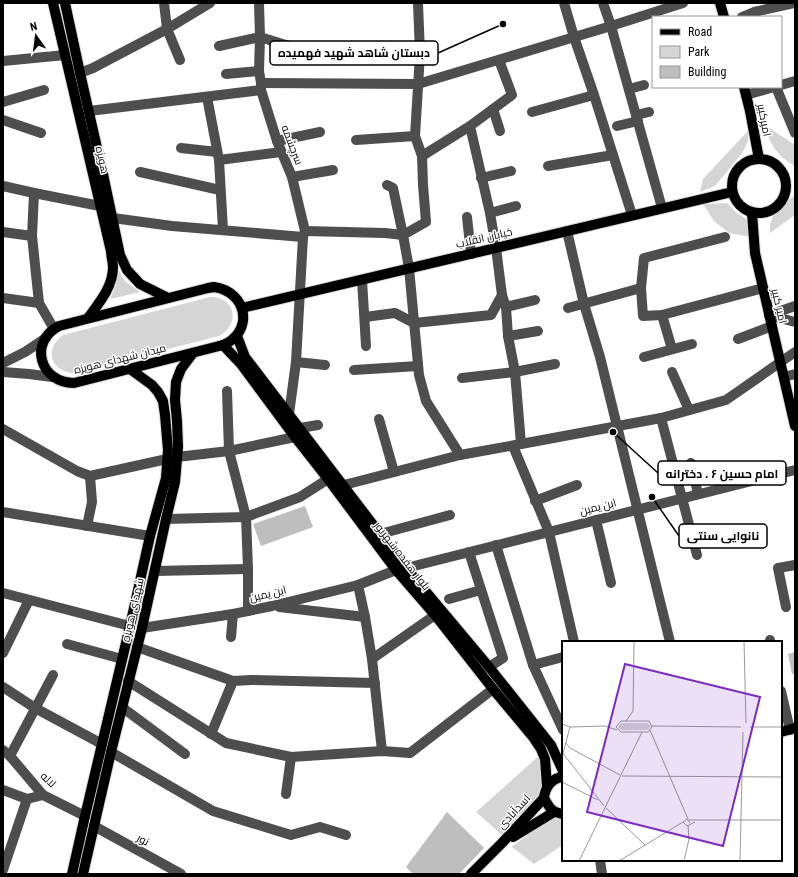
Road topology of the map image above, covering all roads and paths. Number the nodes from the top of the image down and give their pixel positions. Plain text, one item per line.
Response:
1 (53, 3) edge
2 (65, 3) edge
3 (164, 3) edge
4 (210, 3) edge
5 (259, 3) edge
6 (418, 3) edge
7 (564, 3) edge
8 (603, 3) edge
9 (683, 3) edge
10 (720, 3) edge
11 (794, 3) edge
12 (724, 16) edge
13 (744, 16) edge
14 (611, 26) junction
15 (167, 29) junction
16 (260, 37) junction
17 (574, 37) junction
18 (219, 46) dead end
19 (420, 54) junction
20 (65, 55) junction
21 (180, 60) dead end
22 (499, 60) junction
23 (3, 61) edge
24 (258, 71) junction
25 (80, 73) junction
26 (226, 74) dead end
27 (795, 81) edge
28 (418, 84) junction
29 (644, 85) dead end
30 (782, 85) edge
31 (261, 87) junction
32 (768, 88) edge
33 (775, 88) edge
34 (629, 89) junction
35 (44, 90) dead end
36 (745, 91) edge
37 (594, 96) junction
38 (207, 97) junction
39 (3, 102) edge
40 (493, 109) junction
41 (89, 111) junction
42 (532, 112) dead end
43 (650, 112) dead end
44 (637, 118) junction
45 (3, 120) edge
46 (470, 126) junction
47 (617, 126) dead end
48 (500, 131) dead end
49 (320, 132) dead end
50 (41, 133) dead end
51 (795, 133) edge
52 (415, 136) junction
53 (356, 140) dead end
54 (276, 141) junction
55 (181, 148) dead end
56 (281, 152) junction
57 (613, 155) junction
58 (218, 156) junction
59 (422, 156) junction
60 (759, 159) junction
61 (548, 166) dead end
62 (333, 170) dead end
63 (511, 171) dead end
64 (140, 172) dead end
65 (292, 177) junction
66 (481, 178) junction
67 (791, 178) edge
68 (387, 185) dead end
69 (3, 186) edge
70 (220, 190) junction
71 (732, 192) junction
72 (34, 193) junction
73 (100, 206) junction
74 (516, 206) dead end
75 (662, 208) junction
76 (490, 212) junction
77 (752, 213) junction
78 (632, 215) junction
79 (467, 217) dead end
80 (113, 218) junction
81 (223, 230) junction
82 (567, 231) junction
83 (3, 232) edge
84 (304, 234) junction
85 (403, 235) junction
86 (32, 236) junction
87 (725, 237) dead end
88 (496, 248) junction
89 (471, 254) junction
90 (409, 268) junction
91 (362, 280) junction
92 (641, 288) junction
93 (763, 288) junction
94 (299, 295) junction
95 (502, 295) junction
96 (3, 298) edge
97 (168, 298) junction
98 (535, 300) dead end
99 (40, 303) junction
100 (584, 304) junction
101 (795, 306) edge
102 (506, 307) junction
103 (242, 308) junction
104 (568, 308) dead end
105 (662, 315) junction
106 (769, 315) junction
107 (365, 317) junction
108 (88, 318) junction
109 (795, 322) edge
110 (414, 323) junction
111 (772, 326) junction
112 (54, 329) junction
113 (538, 331) dead end
114 (237, 336) junction
115 (508, 336) junction
116 (46, 338) junction
117 (738, 339) dead end
118 (692, 344) dead end
119 (223, 345) junction
120 (366, 346) dead end
121 (672, 349) junction
122 (795, 352) edge
123 (193, 353) junction
124 (644, 357) dead end
125 (296, 362) junction
126 (3, 363) edge
127 (780, 363) junction
128 (555, 364) dead end
129 (325, 365) dead end
130 (418, 366) junction
131 (130, 369) junction
132 (354, 370) dead end
133 (3, 372) edge
134 (514, 372) junction
135 (672, 372) dead end
136 (795, 374) edge
137 (52, 376) junction
138 (462, 378) dead end
139 (784, 378) junction
140 (227, 391) dead end
141 (688, 410) junction
142 (289, 414) junction
143 (661, 418) junction
144 (379, 419) dead end
145 (318, 425) dead end
146 (617, 426) junction
147 (795, 426) edge
148 (300, 428) junction
149 (3, 429) edge
150 (295, 438) junction
151 (517, 445) junction
152 (229, 451) junction
153 (460, 455) junction
154 (177, 457) junction
155 (167, 459) junction
156 (690, 463) dead end
157 (795, 470) edge
158 (394, 472) junction
159 (90, 476) junction
160 (328, 479) junction
161 (344, 485) junction
162 (577, 485) dead end
163 (698, 494) junction
164 (682, 498) junction
165 (535, 501) junction
166 (638, 509) junction
167 (3, 512) edge
168 (450, 515) dead end
169 (246, 517) junction
170 (166, 519) junction
171 (596, 520) junction
172 (87, 526) junction
173 (549, 532) junction
174 (380, 534) junction
175 (150, 536) junction
176 (496, 545) junction
177 (469, 552) junction
178 (697, 555) dead end
179 (795, 565) edge
180 (248, 569) junction
181 (401, 569) junction
182 (155, 571) junction
183 (611, 582) dead end
184 (358, 585) junction
185 (481, 590) junction
186 (3, 593) edge
187 (449, 599) dead end
188 (29, 600) junction
189 (272, 606) junction
190 (786, 607) dead end
191 (248, 611) junction
192 (233, 614) junction
193 (435, 615) junction
194 (365, 617) junction
195 (130, 626) junction
196 (142, 628) junction
197 (231, 637) dead end
198 (574, 641) edge
199 (670, 641) edge
200 (67, 644) dead end
201 (137, 647) junction
202 (3, 653) edge
203 (562, 657) edge
204 (122, 659) junction
205 (372, 659) junction
206 (533, 665) junction
207 (489, 667) junction
208 (53, 675) dead end
209 (128, 681) junction
210 (233, 681) junction
211 (375, 683) junction
212 (3, 687) edge
213 (493, 689) junction
214 (782, 696) edge
215 (35, 708) junction
216 (122, 708) junction
217 (562, 728) edge
218 (789, 730) edge
219 (211, 734) junction
220 (102, 744) junction
221 (382, 751) junction
222 (111, 752) junction
223 (7, 753) edge
224 (185, 754) dead end
225 (291, 757) junction
226 (562, 769) edge
227 (562, 777) edge
228 (547, 786) junction
229 (3, 790) edge
230 (286, 794) dead end
231 (43, 795) junction
232 (544, 798) junction
233 (27, 799) junction
234 (559, 813) edge
235 (85, 816) junction
236 (94, 826) junction
237 (346, 835) dead end
238 (502, 843) junction
239 (600, 861) edge
240 (3, 870) edge
241 (72, 874) edge
242 (83, 874) edge
243 (181, 874) edge
244 (471, 874) edge
245 (602, 874) edge

1 - 20 main road, هویزه
2 - 25 main road, هویزه
3 - 15 street
4 - 15 street
5 - 16 street, سرچشمه
6 - 19 street
7 - 17 street
8 - 14 street
9 - 14 street
10 - 12 main road
11 - 13 street
14 - 17 street
14 - 34 street
15 - 21 street
15 - 25 street
16 - 18 street
16 - 19 street
16 - 24 street, سرچشمه
17 - 22 street
17 - 37 street
19 - 28 street
20 - 23 street
20 - 73 main road, هویزه
22 - 28 street
22 - 40 street
24 - 26 street
24 - 31 street, سرچشمه
25 - 41 main road, هویزه
27 - 30 street
28 - 31 street
28 - 52 street
29 - 34 street
31 - 38 street
31 - 54 street, سرچشمه
32 - 36 street
33 - 51 street
34 - 44 street
35 - 39 street
36 - 60 main road, امیرکبیر
37 - 42 street
37 - 57 street
38 - 41 street
38 - 58 street
40 - 46 street
40 - 48 street
41 - 80 main road, هویزه
43 - 44 street
44 - 47 street
44 - 75 street
45 - 50 street
46 - 59 street
46 - 66 street
49 - 54 street
52 - 53 street
52 - 59 street
54 - 56 street, سرچشمه
55 - 58 street
56 - 58 street
56 - 65 street, سرچشمه
57 - 61 street
57 - 78 street
58 - 70 street
59 - 85 street
60 - 67 main road
60 - 71 main road
62 - 65 street
63 - 66 street
64 - 70 street
65 - 84 street, سرچشمه
66 - 76 street
67 - 77 main road
68 - 85 street
69 - 72 street
70 - 81 street
71 - 75 main road, خیابان انقلاب
71 - 77 main road
72 - 73 street
72 - 86 street
73 - 108 main road, هویزه
74 - 76 street
75 - 78 main road, خیابان انقلاب
76 - 88 street
77 - 93 main road, امیر کبیر
78 - 82 main road, خیابان انقلاب
79 - 89 street
80 - 81 street
80 - 97 main road, هویزه
81 - 84 street
82 - 88 main road, خیابان انقلاب
82 - 100 street
83 - 86 street
84 - 85 street
84 - 94 street, سرچشمه
85 - 90 street
86 - 99 street
87 - 92 street
88 - 89 main road, خیابان انقلاب
88 - 95 street
89 - 90 main road, خیابان انقلاب
90 - 91 main road, خیابان انقلاب
90 - 110 street
91 - 94 main road, خیابان انقلاب
91 - 107 street
92 - 100 street
92 - 105 street
93 - 105 street
93 - 106 main road, امیر کبیر
94 - 103 main road, خیابان انقلاب
94 - 125 street, سرچشمه
95 - 102 street
95 - 110 street
96 - 99 street
97 - 103 main road
97 - 108 main road
98 - 102 street
99 - 112 street
100 - 104 street
100 - 146 street
101 - 106 street
102 - 115 street
103 - 114 main road
105 - 121 street
106 - 109 street
106 - 111 main road, امیر کبیر
107 - 110 street
107 - 120 street
108 - 112 main road
110 - 130 street
111 - 117 street
111 - 127 main road, امیر کبیر
112 - 116 main road
113 - 115 street
114 - 119 main road, میدان شهدای هویزه
114 - 142 main road, بلوار هفده شهریور
115 - 134 street
116 - 126 street
116 - 137 main road
118 - 121 street
119 - 123 main road, میدان شهدای هویزه
119 - 150 main road, بلوار هفده شهریور
121 - 124 street
122 - 127 street
123 - 131 main road, میدان شهدای هویزه
123 - 154 main road, شهدای هویزه
125 - 129 street
125 - 142 street, سرچشمه
127 - 139 main road, امیر کبیر
127 - 141 street
128 - 134 street
130 - 132 street
130 - 153 street
131 - 137 main road, میدان شهدای هویزه
131 - 155 main road, شهدای هویزه
133 - 137 street
134 - 138 street
134 - 151 street
135 - 141 street
136 - 139 street
139 - 147 main road, امیر کبیر
140 - 152 street
141 - 143 street
142 - 148 main road, بلوار هفده شهریور
143 - 146 street
143 - 164 street
144 - 158 street
145 - 148 street
146 - 151 street
146 - 166 street
148 - 161 main road, بلوار هفده شهریور
149 - 159 street
150 - 152 street
150 - 160 main road, بلوار هفده شهریور
151 - 153 street
151 - 165 street
152 - 154 street
152 - 169 street
153 - 158 street
154 - 170 main road, شهدای هویزه
155 - 159 street
155 - 175 main road, شهدای هویزه
156 - 163 street
157 - 163 street, ابن یمین
158 - 161 street
159 - 172 street
160 - 169 street
160 - 181 main road, بلوار هفده شهریور
161 - 174 main road, بلوار هفده شهریور
162 - 165 street
163 - 164 street, ابن یمین
164 - 166 street, ابن یمین
164 - 178 street
165 - 173 street
166 - 171 street, ابن یمین
166 - 199 street
167 - 172 street
168 - 174 street
169 - 170 street
169 - 180 street
170 - 182 main road, شهدای هویزه
171 - 173 street, ابن یمین
171 - 183 street
172 - 175 street
173 - 176 street, ابن یمین
173 - 198 street
174 - 181 main road, بلوار هفده شهریور
175 - 195 main road, شهدای هویزه
176 - 177 street, ابن یمین
176 - 206 street
177 - 181 street, ابن یمین
177 - 185 street
179 - 190 street
180 - 182 street
180 - 191 street
181 - 184 street, ابن یمین
181 - 193 main road, بلوار هفده شهریور
181 - 207 main road, بلوار هفده شهریور
182 - 196 main road, شهدای هویزه
184 - 189 street, ابن یمین
184 - 194 street
185 - 187 street
185 - 207 street
186 - 188 street
188 - 195 street
188 - 202 street
189 - 191 street, ابن یمین
189 - 194 street
191 - 192 street, ابن یمین
192 - 196 street, ابن یمین
192 - 197 street
193 - 205 street
193 - 213 main road, بلوار هفده شهریور
194 - 205 street
195 - 204 main road, شهدای هویزه
196 - 201 main road, شهدای هویزه
200 - 204 street
201 - 209 main road, شهدای هویزه
201 - 210 street
203 - 206 street
204 - 220 main road, شهدای هویزه
205 - 211 street
206 - 217 street
207 - 226 main road, بلوار هفده شهریور
208 - 215 street
209 - 216 main road, شهدای هویزه
209 - 219 street
210 - 211 street
210 - 219 street
211 - 221 street
212 - 215 street
213 - 221 street
213 - 228 main road, بلوار هفده شهریور
214 - 218 street
215 - 220 street
215 - 223 street
216 - 222 main road, شهدای هویزه
216 - 224 street
219 - 225 street
220 - 235 main road, شهدای هویزه
221 - 225 street
222 - 236 main road, شهدای هویزه
222 - 237 street
223 - 231 street, لاله
225 - 230 street
227 - 228 main road
228 - 232 main road, بلوار هفده شهریور
229 - 233 street
231 - 233 street
231 - 235 street, لاله
232 - 234 main road
232 - 238 main road, اسدآبادی
233 - 240 street
234 - 238 main road, اسدآبادی
235 - 241 main road, شهدای هویزه
236 - 242 main road, شهدای هویزه
236 - 243 street, نور
238 - 244 main road, اسدآبادی
239 - 245 street

